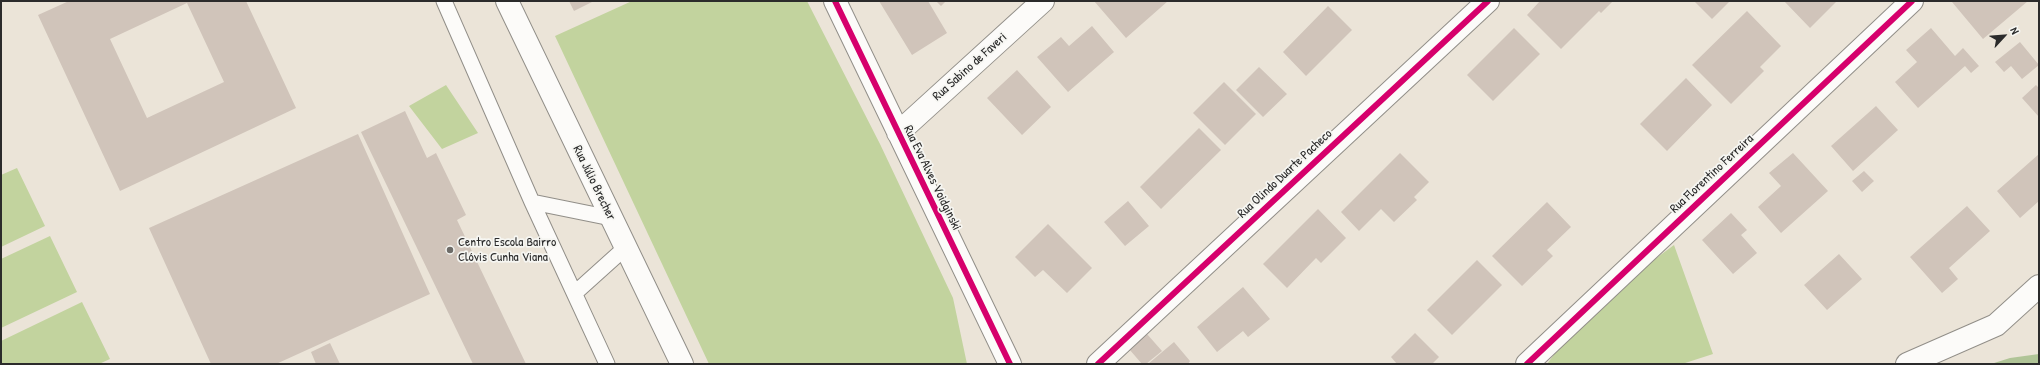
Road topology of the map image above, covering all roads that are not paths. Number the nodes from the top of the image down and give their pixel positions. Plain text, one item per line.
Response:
1 (444, 1) edge
2 (507, 1) edge
3 (835, 1) edge
4 (1043, 1) edge
5 (1488, 1) edge
6 (1912, 1) edge
7 (898, 133) junction
8 (532, 202) junction
9 (611, 218) junction
10 (625, 248) junction
11 (2039, 286) edge
12 (575, 293) junction
13 (607, 364) edge
14 (682, 364) edge
15 (1010, 364) edge
16 (1098, 364) edge
17 (1527, 364) edge
18 (1907, 364) edge

1 - 8 lane
2 - 9 street, Rua Júlio Brecher
3 - 7 street, Rua Eva Alves Voidginski
4 - 7 street, Rua Sabino de Faveri
5 - 16 street, Rua Olindo Duarte Pacheco
6 - 17 street, Rua Florentino Ferreira
7 - 15 street, Rua Eva Alves Voidginski
8 - 9 lane
8 - 12 lane
9 - 10 street, Rua Júlio Brecher
10 - 12 lane
10 - 14 street, Rua Júlio Brecher
11 - 18 street
12 - 13 lane

